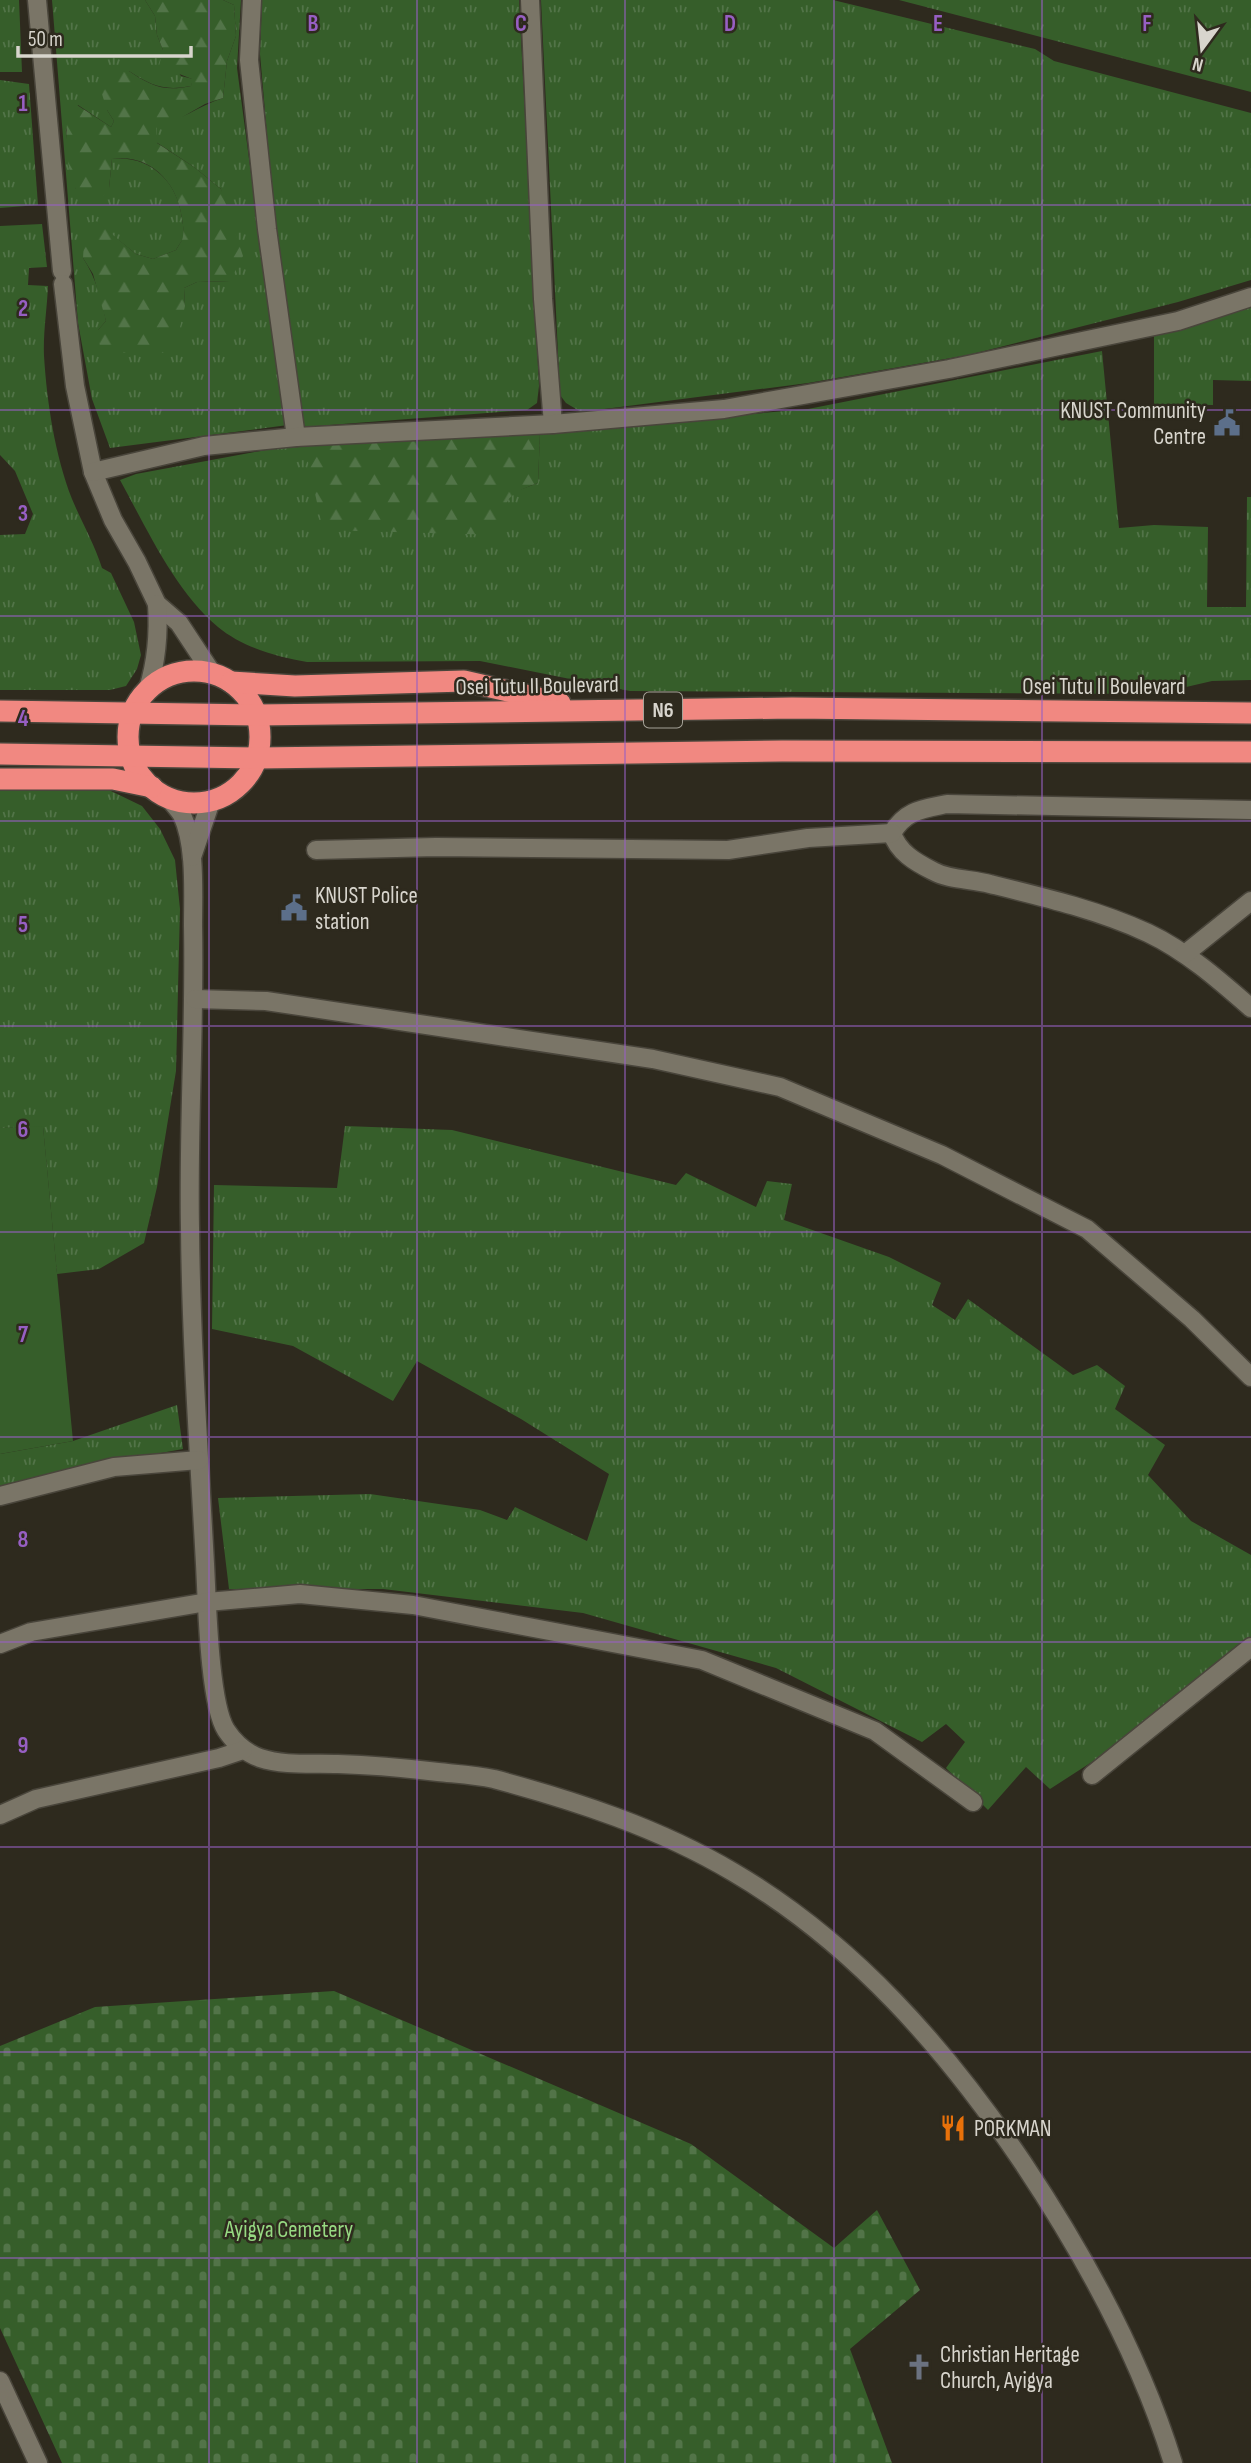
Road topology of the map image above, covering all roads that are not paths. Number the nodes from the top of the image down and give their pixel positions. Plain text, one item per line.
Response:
1 (37, 0) edge
2 (253, 0) edge
3 (530, 0) edge
4 (1251, 298) edge
5 (553, 424) junction
6 (296, 437) junction
7 (93, 472) junction
8 (157, 604) junction
9 (212, 673) junction
10 (231, 682) junction
11 (148, 689) junction
12 (0, 711) edge
13 (133, 711) junction
14 (593, 711) junction
15 (1251, 713) edge
16 (257, 715) junction
17 (1251, 752) edge
18 (0, 754) edge
19 (131, 755) junction
20 (258, 758) junction
21 (0, 779) edge
22 (160, 792) junction
23 (211, 801) junction
24 (1251, 810) edge
25 (892, 833) junction
26 (316, 850) dead end
27 (192, 857) junction
28 (1251, 901) edge
29 (1185, 954) junction
30 (195, 999) junction
31 (1251, 1008) edge
32 (1251, 1377) edge
33 (199, 1460) junction
34 (0, 1496) edge
35 (207, 1602) junction
36 (0, 1644) edge
37 (1251, 1647) edge
38 (243, 1749) junction
39 (1092, 1775) dead end
40 (974, 1802) dead end
41 (0, 1815) edge
42 (0, 2381) edge
43 (38, 2463) edge
44 (1173, 2463) edge

1 - 7 street
2 - 6 street
3 - 5 street
4 - 5 street
5 - 6 street
6 - 7 street
7 - 8 street
8 - 9 street
8 - 11 street
9 - 10 highway
9 - 11 highway
10 - 14 highway
10 - 16 highway
11 - 13 highway
12 - 13 highway, Osei Tutu II Boulevard / N6
13 - 16 highway, Osei Tutu II Boulevard / N6
13 - 19 highway
14 - 15 highway, Osei Tutu II Boulevard / N6
14 - 16 highway, Osei Tutu II Boulevard / N6
16 - 20 highway
17 - 20 highway, N6
18 - 19 highway, N6
19 - 20 highway, N6
19 - 22 highway
20 - 23 highway
21 - 22 highway
22 - 23 highway
22 - 27 street
23 - 27 street
24 - 25 street
25 - 26 street
25 - 29 street
27 - 30 street
28 - 29 street
29 - 31 street
30 - 32 street
30 - 33 street
33 - 34 street
33 - 35 street
35 - 36 street
35 - 38 street
35 - 40 street
37 - 39 street
38 - 41 street
38 - 44 street
42 - 43 street

